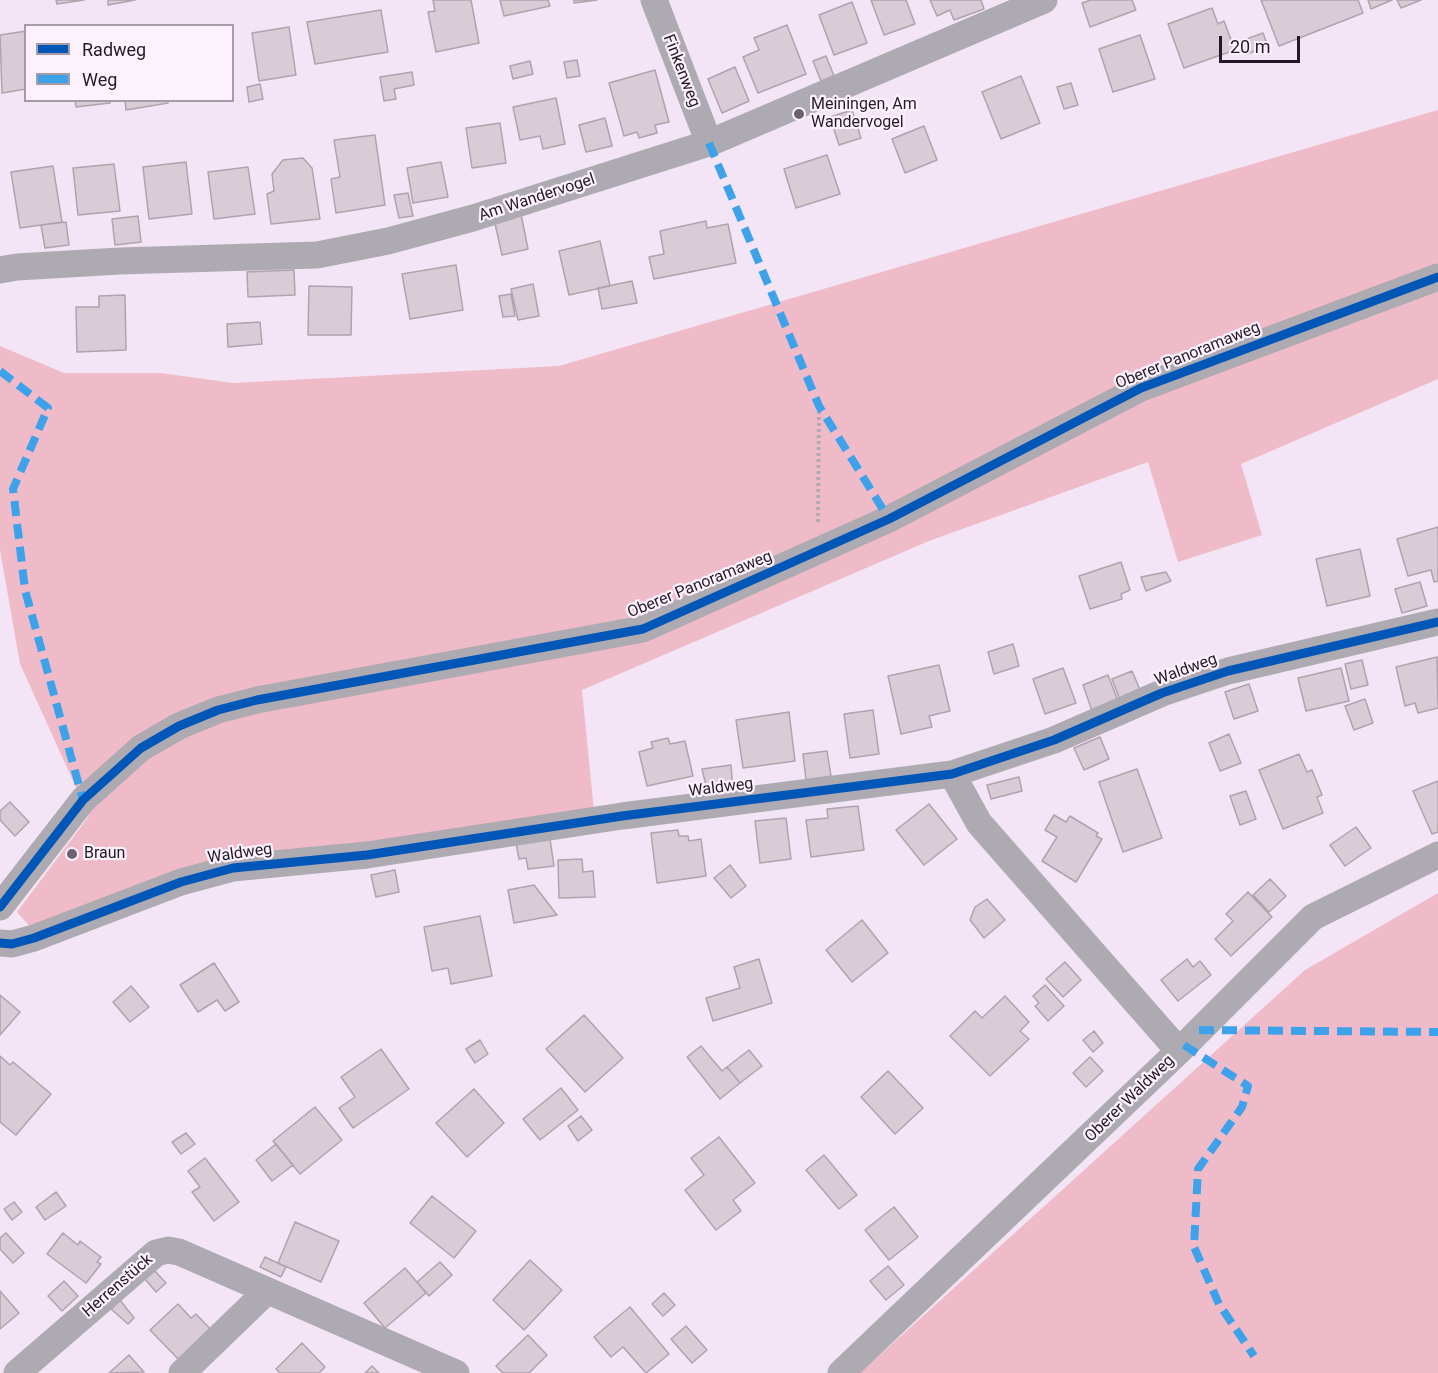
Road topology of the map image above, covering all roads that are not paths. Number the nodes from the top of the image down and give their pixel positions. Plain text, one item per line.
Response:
1 (654, 0) edge
2 (1044, 0) edge
3 (709, 143) junction
4 (0, 270) edge
5 (1438, 276) edge
6 (1438, 622) edge
7 (952, 774) junction
8 (1438, 855) edge
9 (0, 907) edge
10 (0, 943) edge
11 (1179, 1051) junction
12 (267, 1291) junction
13 (16, 1373) edge
14 (182, 1373) edge
15 (456, 1373) edge
16 (842, 1373) edge

1 - 3 street, Finkenweg
2 - 3 street, Am Wandervogel
3 - 4 street, Am Wandervogel
5 - 9 street, Oberer Panoramaweg
6 - 7 street, Waldweg
7 - 10 street, Waldweg
7 - 11 street
8 - 11 street, Oberer Waldweg
11 - 16 street, Oberer Waldweg
12 - 13 street, Herrenstück
12 - 14 street
12 - 15 street, Herrenstück

